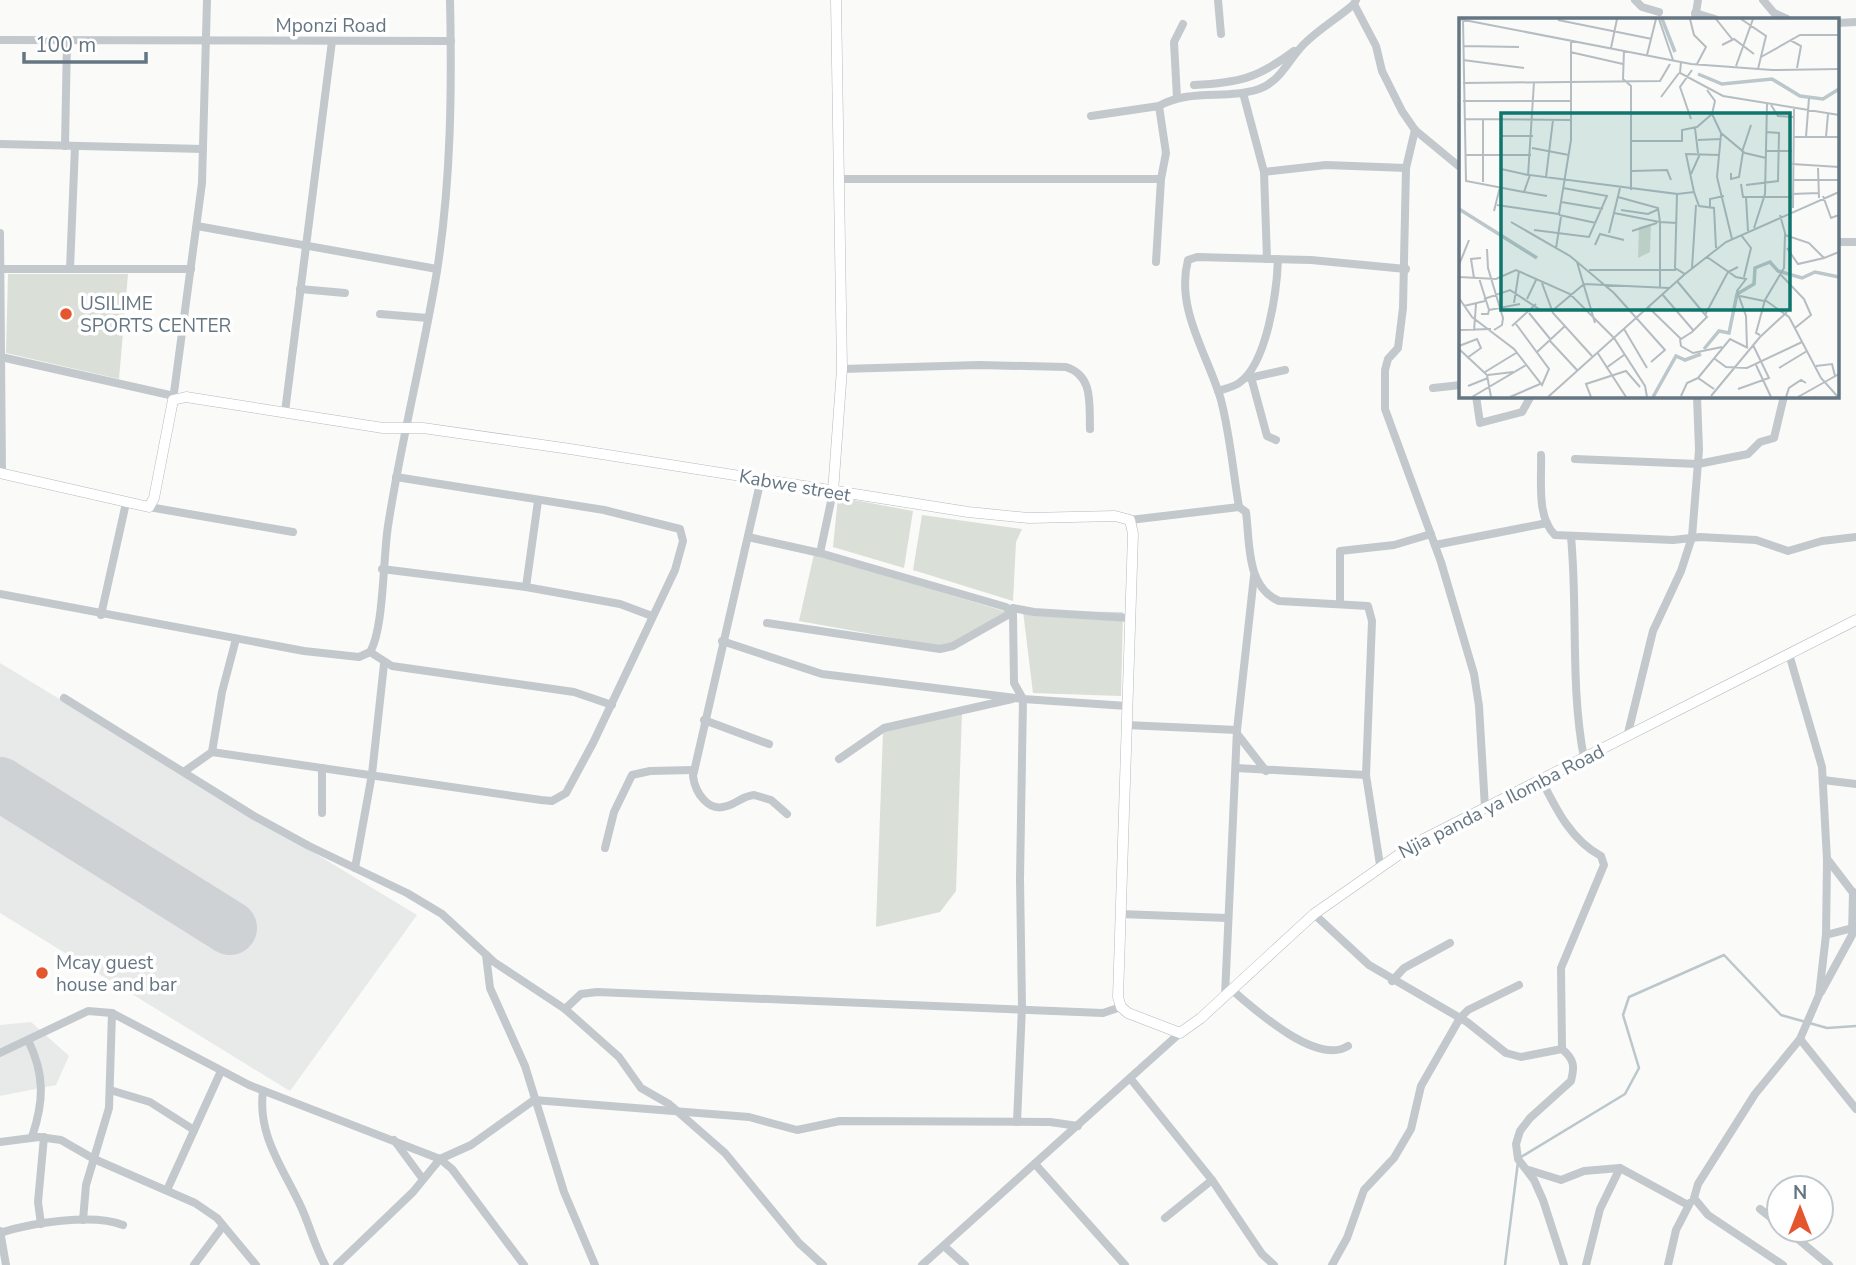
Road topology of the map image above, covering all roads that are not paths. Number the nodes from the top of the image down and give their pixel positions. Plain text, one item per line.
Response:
1 (207, 0) edge
2 (450, 0) edge
3 (836, 0) edge
4 (1219, 0) edge
5 (1635, 0) edge
6 (1698, 0) edge
7 (1763, 0) edge
8 (1355, 2) edge
9 (1659, 12) dead end
10 (1695, 16) edge
11 (1780, 18) edge
12 (1183, 24) dead end
13 (1221, 34) dead end
14 (0, 40) edge
15 (67, 40) junction
16 (207, 41) junction
17 (332, 41) junction
18 (451, 41) junction
19 (1302, 46) junction
20 (1194, 85) dead end
21 (1243, 93) junction
22 (1177, 98) junction
23 (1159, 106) junction
24 (1091, 116) dead end
25 (1415, 130) junction
26 (0, 144) edge
27 (70, 146) junction
28 (204, 149) junction
29 (1459, 166) edge
30 (1406, 168) junction
31 (1264, 172) junction
32 (840, 179) junction
33 (1161, 179) junction
34 (197, 226) junction
35 (0, 233) edge
36 (306, 246) junction
37 (1268, 258) junction
38 (1278, 259) junction
39 (1156, 262) dead end
40 (70, 269) junction
41 (191, 269) junction
42 (437, 269) junction
43 (1406, 269) junction
44 (0, 270) edge
45 (300, 289) junction
46 (345, 293) dead end
47 (380, 314) dead end
48 (428, 318) junction
49 (1, 357) edge
50 (842, 369) junction
51 (1285, 370) dead end
52 (1251, 377) junction
53 (1240, 382) junction
54 (1459, 385) edge
55 (1433, 388) dead end
56 (1218, 391) junction
57 (1476, 397) edge
58 (1530, 397) edge
59 (1697, 397) edge
60 (1784, 397) edge
61 (173, 398) junction
62 (285, 412) junction
63 (405, 429) junction
64 (1090, 429) dead end
65 (1276, 440) dead end
66 (1541, 455) dead end
67 (1575, 459) dead end
68 (1698, 464) junction
69 (1, 473) edge
70 (396, 477) junction
71 (761, 479) junction
72 (832, 492) junction
73 (538, 501) junction
74 (126, 503) junction
75 (149, 507) junction
76 (1239, 507) junction
77 (1130, 520) junction
78 (1547, 523) junction
79 (293, 532) dead end
80 (1430, 534) junction
81 (748, 537) junction
82 (1571, 537) junction
83 (1692, 537) junction
84 (1856, 537) edge
85 (1435, 545) junction
86 (820, 553) junction
87 (382, 569) junction
88 (1254, 576) junction
89 (526, 587) junction
90 (0, 594) edge
91 (1340, 602) junction
92 (1013, 610) junction
93 (101, 615) junction
94 (652, 616) junction
95 (1130, 618) junction
96 (1856, 620) edge
97 (767, 623) dead end
98 (236, 639) junction
99 (722, 641) junction
100 (370, 652) junction
101 (1789, 654) junction
102 (384, 663) junction
103 (64, 698) dead end
104 (1012, 699) junction
105 (1023, 699) junction
106 (611, 705) junction
107 (1127, 706) junction
108 (704, 720) junction
109 (1126, 725) junction
110 (1237, 732) junction
111 (1627, 737) junction
112 (769, 744) dead end
113 (212, 752) junction
114 (1584, 758) junction
115 (839, 759) dead end
116 (322, 768) junction
117 (1236, 768) junction
118 (693, 770) junction
119 (185, 771) junction
120 (1266, 771) junction
121 (372, 774) junction
122 (1366, 775) junction
123 (1541, 779) junction
124 (1823, 780) junction
125 (1856, 784) edge
126 (1485, 808) junction
127 (322, 813) dead end
128 (787, 814) dead end
129 (605, 848) dead end
130 (1827, 860) junction
131 (1380, 865) junction
132 (355, 867) junction
133 (1854, 895) edge
134 (1120, 914) junction
135 (1314, 914) junction
136 (1227, 918) junction
137 (1855, 927) edge
138 (1826, 935) junction
139 (1450, 943) dead end
140 (486, 955) junction
141 (1392, 981) junction
142 (1519, 985) dead end
143 (1228, 993) junction
144 (1819, 995) junction
145 (1022, 1007) junction
146 (1121, 1007) junction
147 (565, 1009) junction
148 (112, 1013) junction
149 (1460, 1018) junction
150 (1180, 1033) junction
151 (1800, 1038) junction
152 (29, 1040) junction
153 (1348, 1046) dead end
154 (1562, 1049) junction
155 (0, 1053) edge
156 (221, 1071) junction
157 (1129, 1077) junction
158 (110, 1090) junction
159 (263, 1091) junction
160 (534, 1100) junction
161 (1856, 1109) edge
162 (677, 1111) junction
163 (1017, 1122) junction
164 (1078, 1126) junction
165 (194, 1130) junction
166 (32, 1137) junction
167 (44, 1137) junction
168 (394, 1140) junction
169 (0, 1142) edge
170 (94, 1158) junction
171 (440, 1159) junction
172 (1035, 1164) junction
173 (1522, 1166) junction
174 (1620, 1168) junction
175 (422, 1178) junction
176 (1212, 1180) junction
177 (167, 1190) junction
178 (1691, 1202) junction
179 (1760, 1209) dead end
180 (1765, 1213) edge
181 (1165, 1218) dead end
182 (83, 1220) junction
183 (41, 1224) junction
184 (123, 1225) dead end
185 (223, 1226) junction
186 (0, 1232) edge
187 (1804, 1244) edge
188 (944, 1245) junction
189 (6, 1265) edge
190 (194, 1265) edge
191 (257, 1265) edge
192 (325, 1265) edge
193 (337, 1265) edge
194 (524, 1265) edge
195 (595, 1265) edge
196 (823, 1265) edge
197 (922, 1265) edge
198 (965, 1265) edge
199 (1125, 1265) edge
200 (1274, 1265) edge
201 (1332, 1265) edge
202 (1564, 1265) edge
203 (1586, 1265) edge
204 (1668, 1265) edge
205 (1783, 1265) edge
206 (1829, 1265) edge

1 - 16 street
2 - 18 street
3 - 32 main road
4 - 13 street
5 - 9 street
6 - 10 street
7 - 11 street
8 - 19 street
8 - 25 street
12 - 22 street
14 - 15 street, Mponzi Road
15 - 16 street, Mponzi Road
15 - 27 street
16 - 17 street, Mponzi Road
16 - 28 street
17 - 18 street, Mponzi Road
17 - 36 street
18 - 42 street
19 - 20 street
19 - 21 street
21 - 22 street
21 - 31 street
22 - 23 street
23 - 24 street
23 - 33 street
25 - 29 street
25 - 30 street
26 - 27 street
27 - 28 street
27 - 40 street
28 - 34 street
30 - 31 street
30 - 43 street
31 - 37 street
32 - 33 street
32 - 50 main road
33 - 39 street
34 - 36 street
34 - 41 street
35 - 44 street
36 - 42 street
36 - 45 street
37 - 38 street
37 - 56 street
38 - 43 street
38 - 53 street
40 - 41 street
40 - 44 street
41 - 61 street
42 - 48 street
43 - 80 street
44 - 49 street
45 - 46 street
45 - 62 street
47 - 48 street
48 - 63 street
49 - 61 street
49 - 69 street
50 - 64 street
50 - 72 main road
51 - 52 street
52 - 53 street
52 - 65 street
53 - 56 street
54 - 55 street
56 - 76 street
57 - 58 street
59 - 68 street
60 - 68 street
61 - 62 main road, Kabwe street
61 - 75 main road
62 - 63 main road, Kabwe street
63 - 70 street
63 - 71 main road, Kabwe street
66 - 78 street
67 - 68 street
68 - 83 street
69 - 74 main road
70 - 73 street
70 - 87 street
71 - 72 main road, Kabwe street
71 - 81 street
72 - 77 main road, Kabwe street
72 - 86 street
73 - 89 street
73 - 94 street
74 - 75 main road
74 - 93 street
75 - 79 street
76 - 77 street
76 - 88 street
77 - 95 main road
78 - 82 street
78 - 85 street
80 - 85 street
80 - 91 street
81 - 86 street
81 - 99 street
82 - 83 street
82 - 114 street
83 - 84 street
83 - 111 street
85 - 126 street
86 - 92 street
87 - 89 street
87 - 100 street
88 - 91 street
88 - 110 street
89 - 94 street
90 - 93 street
91 - 122 street
92 - 95 street
92 - 97 street
92 - 105 street
93 - 98 street
94 - 106 street
95 - 107 main road
96 - 101 main road, Njia panda ya Ilomba Road
98 - 100 street
98 - 113 street
99 - 104 street
99 - 108 street
100 - 102 street
101 - 111 main road, Njia panda ya Ilomba Road
101 - 124 street
102 - 106 street
102 - 121 street
103 - 119 street
104 - 105 street
104 - 115 street
105 - 107 street
105 - 145 street
106 - 121 street
107 - 109 main road
108 - 112 street
108 - 118 street
109 - 110 street
109 - 134 main road
110 - 117 street
110 - 120 street
111 - 114 main road, Njia panda ya Ilomba Road
113 - 116 street
113 - 119 street
114 - 123 main road, Njia panda ya Ilomba Road
116 - 121 street
116 - 127 street
117 - 120 street
117 - 136 street
118 - 128 street
118 - 129 street
119 - 132 street
120 - 122 street
121 - 132 street
122 - 131 street
123 - 126 main road, Njia panda ya Ilomba Road
123 - 154 street
124 - 125 street
124 - 130 street
126 - 131 main road, Njia panda ya Ilomba Road
130 - 133 street
130 - 138 street
131 - 135 main road, Njia panda ya Ilomba Road
132 - 140 street
133 - 137 street
134 - 136 street
134 - 146 main road
135 - 141 street
135 - 143 main road, Njia panda ya Ilomba Road
136 - 143 street
137 - 138 street
137 - 144 street
138 - 144 street
139 - 141 street
140 - 147 street
140 - 160 street
141 - 149 street
142 - 149 street
143 - 150 main road, Njia panda ya Ilomba Road
143 - 153 street
144 - 151 street
145 - 146 street
145 - 147 street
145 - 163 street
146 - 150 main road
147 - 162 street
148 - 152 street
148 - 156 street
148 - 158 street
149 - 154 street
149 - 201 street
150 - 157 street
151 - 161 street
151 - 178 street
152 - 155 street
152 - 166 street
154 - 173 street
156 - 159 street
156 - 165 street
157 - 164 street
157 - 176 street
158 - 165 street
158 - 170 street
159 - 168 street
159 - 192 street
160 - 162 street
160 - 171 street
160 - 195 street
162 - 163 street
162 - 196 street
163 - 164 street
164 - 172 street
165 - 177 street
166 - 167 street
166 - 169 street
167 - 170 street
167 - 183 street
168 - 171 street
168 - 175 street
170 - 177 street
170 - 182 street
171 - 175 street
171 - 194 street
172 - 188 street
172 - 199 street
173 - 174 street
173 - 202 street
174 - 178 street
174 - 203 street
175 - 193 street
176 - 181 street
176 - 200 street
177 - 185 street
178 - 204 street
178 - 205 street
179 - 180 street
182 - 183 street
182 - 184 street
183 - 186 street
185 - 190 street
185 - 191 street
186 - 189 street
187 - 206 street
188 - 197 street
188 - 198 street

